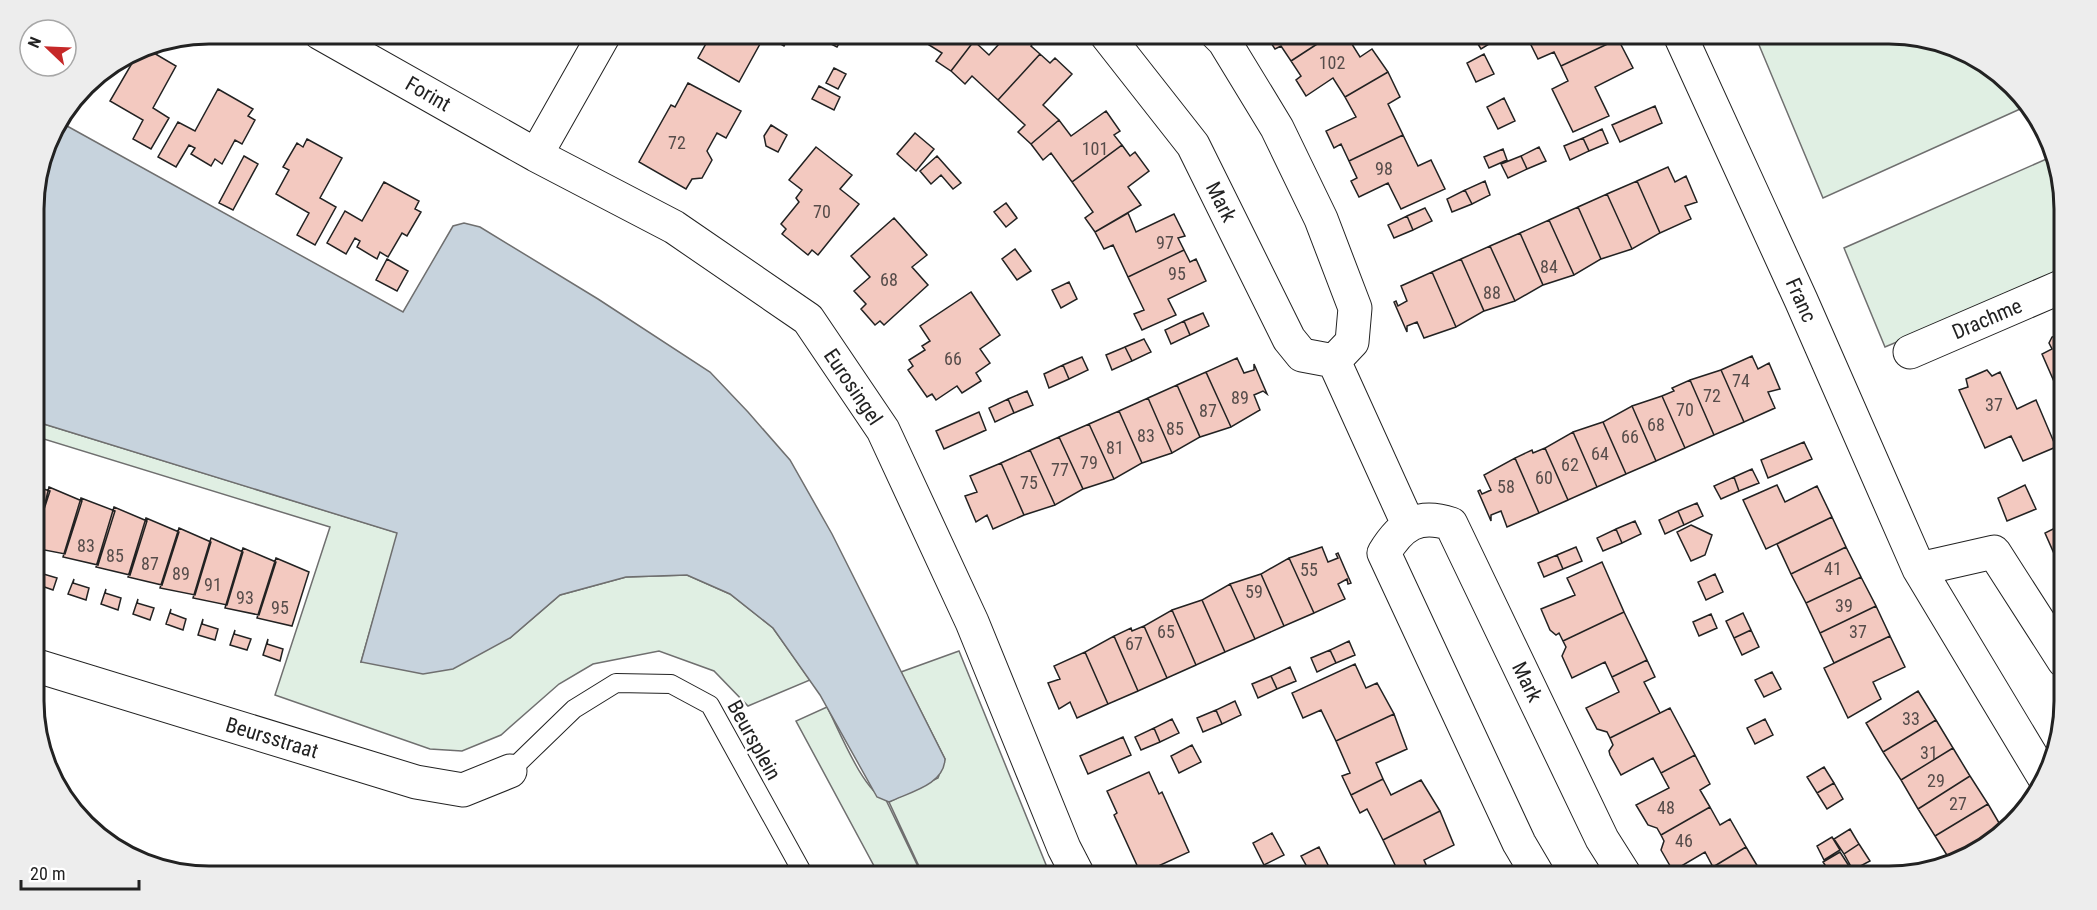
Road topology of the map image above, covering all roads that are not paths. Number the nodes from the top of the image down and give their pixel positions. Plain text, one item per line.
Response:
1 (339, 44) edge
2 (599, 44) edge
3 (1114, 44) edge
4 (1226, 44) edge
5 (1684, 44) edge
6 (536, 155) junction
7 (2054, 290) edge
8 (1910, 352) dead end
9 (1334, 361) junction
10 (1408, 524) junction
11 (1919, 569) junction
12 (2054, 646) edge
13 (44, 668) edge
14 (2039, 769) edge
15 (510, 771) joint
16 (799, 866) edge
17 (1073, 866) edge
18 (1533, 866) edge
19 (1619, 866) edge

1 - 6 street, Forint
2 - 6 street
3 - 9 street, Mark
4 - 9 street
5 - 11 street, Franc
6 - 17 street, Eurosingel
7 - 8 street, Drachme
9 - 10 street
10 - 18 street
10 - 19 street, Mark
11 - 12 street
11 - 14 street, Franc
13 - 15 street, Beursstraat
15 - 16 lane, Beursplein

